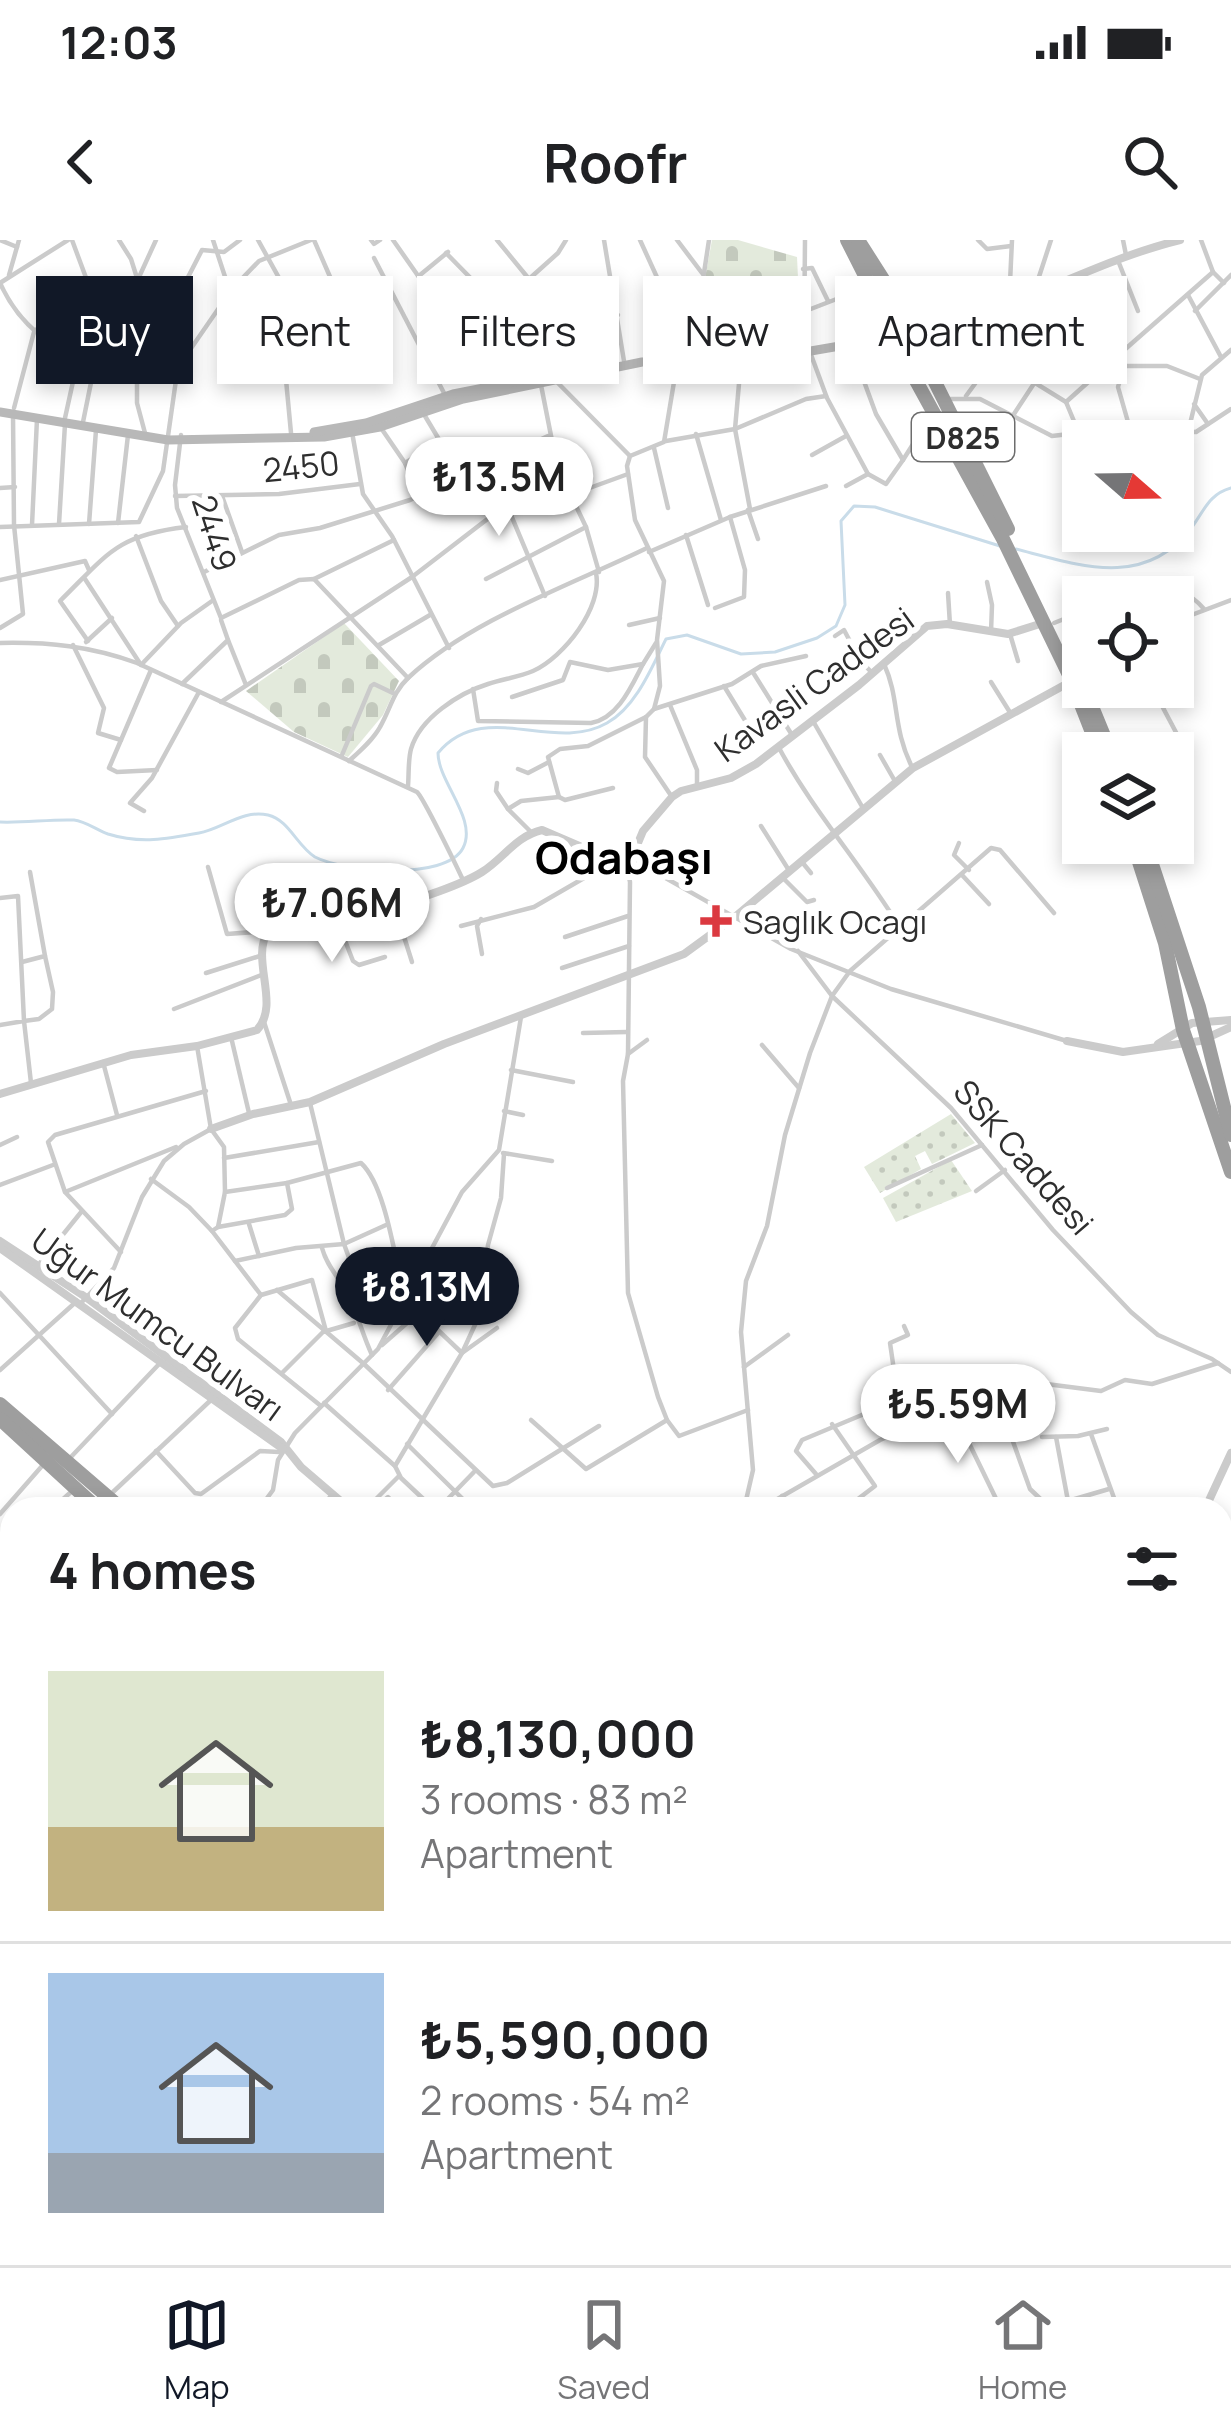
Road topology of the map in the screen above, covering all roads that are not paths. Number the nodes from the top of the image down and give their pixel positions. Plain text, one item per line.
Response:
1 (0, 240) edge
2 (70, 240) edge
3 (118, 240) edge
4 (156, 240) edge
5 (213, 240) edge
6 (240, 240) edge
7 (258, 240) edge
8 (312, 240) edge
9 (371, 240) edge
10 (380, 240) edge
11 (393, 240) edge
12 (496, 240) edge
13 (566, 240) edge
14 (604, 240) edge
15 (640, 240) edge
16 (676, 240) edge
17 (709, 240) edge
18 (805, 240) edge
19 (847, 240) edge
20 (858, 240) edge
21 (978, 240) edge
22 (1051, 240) edge
23 (1123, 240) edge
24 (1180, 240) edge
25 (1201, 240) edge
26 (1162, 242) edge
27 (18, 243) edge
28 (1011, 243) edge
29 (1146, 245) edge
30 (219, 254) junction
31 (1121, 256) junction
32 (374, 257) dead end
33 (270, 258) junction
34 (803, 269) junction
35 (1214, 272) junction
36 (420, 275) joint
37 (704, 275) joint
38 (1231, 275) edge
39 (87, 276) edge
40 (136, 276) edge
41 (138, 276) edge
42 (225, 276) edge
43 (245, 276) edge
44 (279, 276) edge
45 (329, 276) edge
46 (469, 276) edge
47 (526, 276) edge
48 (532, 276) edge
49 (611, 276) edge
50 (656, 276) edge
51 (803, 276) edge
52 (863, 276) edge
53 (879, 276) edge
54 (1010, 276) edge
55 (1039, 276) edge
56 (1081, 276) edge
57 (8, 277) junction
58 (1224, 283) junction
59 (0, 284) edge
60 (1188, 295) junction
61 (835, 299) edge
62 (828, 302) junction
63 (811, 309) edge
64 (217, 311) edge
65 (1138, 311) dead end
66 (1195, 311) junction
67 (619, 323) edge
68 (34, 332) joint
69 (1127, 348) edge
70 (1231, 350) edge
71 (1221, 357) junction
72 (643, 360) edge
73 (624, 361) junction
74 (619, 362) edge
75 (811, 362) edge
76 (1127, 366) edge
77 (1200, 379) junction
78 (73, 384) edge
79 (91, 384) edge
80 (286, 384) edge
81 (487, 384) edge
82 (509, 384) edge
83 (521, 384) edge
84 (541, 384) edge
85 (559, 384) edge
86 (676, 384) edge
87 (739, 384) edge
88 (865, 384) edge
89 (926, 384) edge
90 (932, 384) edge
91 (975, 384) edge
92 (1034, 384) edge
93 (1038, 384) edge
94 (1090, 384) edge
95 (1098, 384) edge
96 (1119, 384) edge
97 (486, 387) junction
98 (1100, 388) dead end
99 (826, 396) junction
100 (966, 397) junction
101 (446, 400) junction
102 (1066, 402) junction
103 (1193, 402) junction
104 (940, 404) junction
105 (0, 409) edge
106 (1231, 409) edge
107 (13, 411) junction
108 (423, 412) junction
109 (1012, 417) junction
110 (38, 419) junction
111 (1074, 420) edge
112 (1127, 420) edge
113 (1190, 420) edge
114 (65, 421) junction
115 (83, 422) junction
116 (1208, 424) junction
117 (380, 427) junction
118 (735, 429) junction
119 (96, 430) junction
120 (1194, 430) edge
121 (145, 433) junction
122 (352, 433) junction
123 (291, 434) junction
124 (696, 434) junction
125 (128, 435) junction
126 (1062, 435) edge
127 (548, 436) junction
128 (846, 436) junction
129 (175, 437) junction
130 (664, 442) junction
131 (439, 443) junction
132 (654, 448) junction
133 (812, 454) dead end
134 (630, 456) junction
135 (903, 460) junction
136 (405, 464) junction
137 (490, 465) junction
138 (628, 474) junction
139 (868, 474) junction
140 (462, 478) junction
141 (361, 484) junction
142 (826, 486) dead end
143 (846, 486) dead end
144 (15, 487) junction
145 (0, 488) edge
146 (573, 494) junction
147 (175, 496) junction
148 (222, 496) junction
149 (419, 496) junction
150 (507, 504) junction
151 (668, 508) dead end
152 (749, 510) junction
153 (373, 511) junction
154 (730, 517) junction
155 (722, 520) junction
156 (140, 522) junction
157 (118, 523) junction
158 (59, 524) junction
159 (88, 524) junction
160 (14, 525) junction
161 (32, 525) junction
162 (0, 526) edge
163 (186, 527) junction
164 (586, 527) junction
165 (140, 534) junction
166 (686, 536) junction
167 (758, 538) dead end
168 (394, 540) junction
169 (648, 550) junction
170 (242, 555) junction
171 (526, 555) junction
172 (88, 570) junction
173 (202, 573) junction
174 (597, 573) junction
175 (20, 576) junction
176 (412, 577) junction
177 (84, 578) junction
178 (314, 579) junction
179 (486, 579) dead end
180 (0, 580) edge
181 (987, 582) dead end
182 (948, 593) dead end
183 (545, 596) junction
184 (1194, 600) edge
185 (1231, 600) edge
186 (212, 602) junction
187 (707, 605) dead end
188 (716, 608) dead end
189 (1204, 609) junction
190 (1194, 613) edge
191 (430, 615) junction
192 (898, 615) dead end
193 (347, 617) junction
194 (659, 617) junction
195 (112, 618) junction
196 (221, 618) junction
197 (1062, 619) edge
198 (1049, 622) junction
199 (628, 625) dead end
200 (950, 625) junction
201 (178, 626) junction
202 (0, 628) edge
203 (991, 632) junction
204 (1010, 634) junction
205 (835, 636) dead end
206 (228, 640) junction
207 (912, 640) junction
208 (0, 643) edge
209 (85, 643) junction
210 (657, 644) junction
211 (73, 645) junction
212 (379, 645) junction
213 (1062, 645) edge
214 (448, 648) junction
215 (806, 656) dead end
216 (1018, 661) dead end
217 (644, 664) junction
218 (884, 664) junction
219 (141, 665) junction
220 (151, 670) junction
221 (753, 673) junction
222 (873, 674) junction
223 (409, 678) junction
224 (992, 682) dead end
225 (182, 684) junction
226 (246, 686) junction
227 (724, 686) junction
228 (1062, 687) edge
229 (473, 689) junction
230 (199, 692) junction
231 (394, 694) junction
232 (512, 697) dead end
233 (221, 702) junction
234 (670, 706) junction
235 (654, 709) junction
236 (1011, 714) junction
237 (646, 717) junction
238 (812, 719) junction
239 (746, 722) dead end
240 (792, 735) junction
241 (121, 740) junction
242 (778, 746) junction
243 (880, 755) dead end
244 (345, 760) junction
245 (549, 762) junction
246 (913, 768) junction
247 (518, 769) dead end
248 (157, 770) junction
249 (497, 783) dead end
250 (896, 783) junction
251 (408, 788) junction
252 (613, 788) dead end
253 (697, 788) junction
254 (559, 796) junction
255 (672, 797) junction
256 (508, 809) junction
257 (864, 810) junction
258 (144, 811) dead end
259 (761, 826) dead end
260 (531, 832) junction
261 (836, 834) junction
262 (959, 843) dead end
263 (625, 861) junction
264 (802, 862) junction
265 (1140, 864) edge
266 (1152, 864) edge
267 (208, 867) dead end
268 (969, 870) junction
269 (30, 872) dead end
270 (811, 872) dead end
271 (787, 875) junction
272 (962, 875) junction
273 (463, 880) junction
274 (326, 892) junction
275 (0, 898) edge
276 (814, 901) dead end
277 (989, 904) dead end
278 (394, 905) junction
279 (1054, 913) dead end
280 (628, 916) junction
281 (736, 916) junction
282 (481, 919) junction
283 (460, 926) dead end
284 (899, 927) junction
285 (268, 931) junction
286 (565, 938) dead end
287 (629, 946) junction
288 (798, 951) junction
289 (482, 954) dead end
290 (263, 955) junction
291 (45, 956) junction
292 (385, 957) dead end
293 (20, 962) junction
294 (412, 962) dead end
295 (562, 968) dead end
296 (850, 971) junction
297 (206, 973) dead end
298 (264, 974) junction
299 (628, 974) junction
300 (832, 996) junction
301 (175, 1009) dead end
302 (521, 1017) junction
303 (23, 1021) junction
304 (264, 1022) junction
305 (1202, 1022) junction
306 (1231, 1023) edge
307 (0, 1025) edge
308 (626, 1032) junction
309 (583, 1033) dead end
310 (1185, 1036) junction
311 (230, 1037) junction
312 (1207, 1039) junction
313 (647, 1040) dead end
314 (1067, 1041) joint
315 (762, 1045) dead end
316 (197, 1046) junction
317 (628, 1054) junction
318 (104, 1063) junction
319 (511, 1070) junction
320 (573, 1082) dead end
321 (31, 1083) junction
322 (799, 1088) junction
323 (206, 1091) junction
324 (0, 1093) edge
325 (310, 1102) junction
326 (291, 1105) junction
327 (504, 1111) junction
328 (117, 1115) junction
329 (523, 1115) dead end
330 (250, 1116) junction
331 (212, 1129) junction
332 (1231, 1136) edge
333 (17, 1137) dead end
334 (319, 1142) junction
335 (184, 1144) junction
336 (0, 1145) edge
337 (982, 1145) junction
338 (501, 1152) junction
339 (224, 1158) junction
340 (552, 1161) dead end
341 (53, 1165) junction
342 (1005, 1170) junction
343 (1231, 1172) edge
344 (326, 1174) junction
345 (151, 1179) junction
346 (287, 1183) junction
347 (0, 1185) edge
348 (887, 1188) dead end
349 (976, 1191) dead end
350 (65, 1192) junction
351 (225, 1192) junction
352 (82, 1211) junction
353 (249, 1224) junction
354 (386, 1225) junction
355 (215, 1229) junction
356 (344, 1244) junction
357 (322, 1246) junction
358 (0, 1247) edge
359 (121, 1252) junction
360 (260, 1256) junction
361 (394, 1258) junction
362 (234, 1262) junction
363 (36, 1269) junction
364 (371, 1280) junction
365 (278, 1290) junction
366 (0, 1293) edge
367 (261, 1294) junction
368 (402, 1300) junction
369 (82, 1301) junction
370 (431, 1301) dead end
371 (417, 1314) junction
372 (356, 1322) junction
373 (904, 1326) dead end
374 (497, 1328) dead end
375 (324, 1331) junction
376 (439, 1332) junction
377 (40, 1334) junction
378 (788, 1335) dead end
379 (375, 1352) junction
380 (462, 1352) junction
381 (161, 1362) junction
382 (1218, 1363) junction
383 (364, 1364) junction
384 (744, 1367) junction
385 (0, 1370) edge
386 (1231, 1372) edge
387 (282, 1373) junction
388 (388, 1390) junction
389 (995, 1395) junction
390 (212, 1399) junction
391 (900, 1399) junction
392 (0, 1403) edge
393 (323, 1404) junction
394 (951, 1406) junction
395 (748, 1410) junction
396 (112, 1414) junction
397 (421, 1420) junction
398 (531, 1420) dead end
399 (667, 1420) junction
400 (832, 1424) junction
401 (912, 1424) junction
402 (2, 1425) edge
403 (599, 1426) dead end
404 (1107, 1429) dead end
405 (1091, 1434) junction
406 (1042, 1437) dead end
407 (1057, 1437) junction
408 (407, 1444) junction
409 (284, 1449) junction
410 (156, 1451) junction
411 (562, 1451) junction
412 (1231, 1454) edge
413 (851, 1456) junction
414 (46, 1462) junction
415 (67, 1462) junction
416 (394, 1466) junction
417 (474, 1472) junction
418 (817, 1475) junction
419 (399, 1476) junction
420 (75, 1488) junction
421 (1108, 1489) junction
422 (455, 1491) junction
423 (333, 1495) joint
424 (782, 1496) edge
425 (15, 1497) edge
426 (65, 1497) edge
427 (92, 1497) edge
428 (98, 1497) edge
429 (109, 1497) edge
430 (268, 1497) edge
431 (335, 1497) edge
432 (381, 1497) edge
433 (423, 1497) edge
434 (449, 1497) edge
435 (461, 1497) edge
436 (747, 1497) edge
437 (861, 1497) edge
438 (995, 1497) edge
439 (1038, 1497) edge
440 (1069, 1497) edge
441 (1091, 1497) edge
442 (1112, 1497) edge
443 (1211, 1497) edge

1 - 27 street
2 - 39 street
2 - 57 street
3 - 40 street
4 - 41 street
5 - 30 street
6 - 30 street
7 - 33 street
8 - 33 street
8 - 45 street
9 - 10 street
11 - 36 street
12 - 47 street
13 - 48 street
14 - 49 street
15 - 50 street
16 - 37 street
17 - 37 street
18 - 34 street
19 - 52 highway, D825
20 - 53 highway, D825
21 - 28 street
22 - 55 street
23 - 31 street
24 - 26 street
25 - 35 street
26 - 29 street
27 - 57 street
28 - 54 street
29 - 31 street
30 - 42 street
30 - 121 street
31 - 56 street
31 - 65 street
32 - 101 street
33 - 43 street
33 - 44 street
34 - 51 street
34 - 62 street
35 - 58 street
35 - 60 street
36 - 46 street
38 - 58 street
57 - 59 street
58 - 66 street
59 - 68 street
60 - 66 street
60 - 69 street
61 - 62 street
62 - 63 street
64 - 129 street
66 - 71 street
67 - 73 street
68 - 107 street
70 - 71 street
71 - 77 street
72 - 73 main road
73 - 74 main road
75 - 99 street
76 - 77 street
77 - 103 street
78 - 114 street
79 - 115 street
80 - 123 street
81 - 97 street
82 - 97 main road
83 - 101 main road
84 - 127 street
85 - 134 street
86 - 130 street
87 - 118 street
88 - 135 street
89 - 104 highway, D825
90 - 104 highway, D825
91 - 100 street
92 - 109 street
93 - 102 street
94 - 102 street
95 - 98 street
96 - 112 street
97 - 101 main road
99 - 118 street
99 - 128 street
100 - 104 street
100 - 109 street
101 - 108 main road
101 - 123 main road
102 - 111 street
103 - 113 street
103 - 116 street
104 - 135 street
104 - 198 highway, D825
105 - 107 main road
106 - 116 street
107 - 110 main road
107 - 114 main road
107 - 144 street
108 - 117 main road
108 - 131 street
109 - 126 street
110 - 114 main road
110 - 161 street
114 - 115 main road
114 - 119 main road
114 - 158 street
115 - 121 main road
116 - 120 street
117 - 122 main road
117 - 136 street
118 - 124 street
118 - 152 street
119 - 125 main road
119 - 159 street
121 - 129 main road
122 - 129 main road
122 - 141 street
123 - 129 main road
124 - 130 street
124 - 155 street
125 - 129 main road
125 - 157 street
127 - 137 street
127 - 146 street
128 - 133 street
128 - 139 street
129 - 147 street, 2449
129 - 156 street
130 - 132 street
131 - 136 street
131 - 140 street
132 - 134 street
132 - 151 street
134 - 138 street
135 - 139 street
136 - 149 street
137 - 140 street
137 - 150 street
138 - 146 street
138 - 169 street
139 - 143 street
140 - 149 street
141 - 148 street, 2450
141 - 153 street
142 - 152 street
144 - 145 street
144 - 160 street
146 - 164 street
147 - 148 street, 2450
147 - 163 street, 2449
148 - 170 street
149 - 153 street
150 - 171 street
150 - 176 street
152 - 154 street
152 - 167 street
153 - 168 street
153 - 170 street
154 - 155 street
154 - 188 street
155 - 166 street
156 - 157 street
156 - 165 street
157 - 159 street
158 - 159 street
158 - 161 street
160 - 161 street
160 - 162 street
160 - 175 street
163 - 165 street
163 - 173 street, 2449
164 - 171 street
164 - 174 street
165 - 172 street
165 - 201 street
166 - 169 street
166 - 187 street
168 - 176 street
168 - 178 street, 2449
169 - 174 street
169 - 194 street
170 - 173 street
171 - 179 street
171 - 183 street
172 - 175 street
172 - 177 street
173 - 186 street, 2449
174 - 183 street
174 - 229 street
175 - 180 street
175 - 202 street
176 - 191 street
176 - 193 street
177 - 195 street
177 - 209 street
178 - 193 street
178 - 196 street, 2449
181 - 203 street
182 - 200 street
183 - 214 street
184 - 189 street
185 - 189 street
186 - 196 street, 2449
186 - 201 street
189 - 190 street
191 - 212 street
191 - 214 street
192 - 207 street
193 - 212 street
193 - 226 street
194 - 199 street
194 - 210 street
195 - 209 street
195 - 219 street
196 - 206 street
197 - 198 street
198 - 204 street, Kavasli Caddesi
198 - 213 highway, D825
200 - 203 street, Kavasli Caddesi
200 - 207 street, Kavasli Caddesi
201 - 219 street
203 - 204 street, Kavasli Caddesi
204 - 216 street
205 - 222 street
206 - 225 street
206 - 226 street
207 - 218 street, Kavasli Caddesi
208 - 211 street
209 - 211 street
209 - 219 street
210 - 217 street
210 - 235 street
211 - 241 street
212 - 223 street
214 - 223 street
215 - 221 street
217 - 229 street
217 - 232 street
218 - 222 street, Kavasli Caddesi
218 - 246 street
219 - 220 street
220 - 225 street
220 - 241 street
221 - 227 street
221 - 240 street
222 - 238 street, Kavasli Caddesi
223 - 231 street
224 - 236 street
225 - 230 street
226 - 233 street
227 - 234 street
227 - 239 street
228 - 236 street
229 - 251 street
230 - 233 street
230 - 248 street
231 - 244 street
231 - 244 street
233 - 244 street
234 - 235 street
234 - 253 street
235 - 237 street
236 - 246 street
237 - 245 street
237 - 255 street
238 - 240 street, Kavasli Caddesi
238 - 257 street
240 - 242 street, Kavasli Caddesi
241 - 248 street
242 - 253 street, Kavasli Caddesi
242 - 261 street
243 - 250 street
244 - 251 street
245 - 247 street
245 - 254 street
246 - 250 street
248 - 258 street
249 - 256 street
250 - 257 street
251 - 273 street
252 - 254 street
253 - 255 street, Kavasli Caddesi
254 - 256 street
255 - 263 street
256 - 260 street
257 - 261 street
259 - 271 street
260 - 263 street
260 - 273 street
261 - 264 street
261 - 284 street
262 - 268 street
263 - 280 street
263 - 281 street
263 - 282 street
264 - 270 street
264 - 271 street
265 - 310 highway
266 - 305 highway
267 - 285 street
268 - 272 street
268 - 279 street
269 - 291 street
271 - 276 street
271 - 281 street
272 - 277 street
272 - 284 street
273 - 278 street
274 - 278 street
274 - 285 street
274 - 292 street
275 - 293 street
278 - 294 street
280 - 286 street
280 - 287 street
281 - 288 street
281 - 299 street
282 - 283 street
282 - 289 street
284 - 296 street
285 - 290 street
287 - 295 street
287 - 299 street
288 - 296 street
288 - 300 street, SSK Caddesi
290 - 297 street
290 - 298 street
291 - 293 street
291 - 303 street
293 - 303 street
296 - 300 street
296 - 314 street
298 - 301 street
298 - 304 street
299 - 302 street
299 - 308 street
300 - 322 street
300 - 337 street, SSK Caddesi
302 - 319 street
302 - 325 street
303 - 307 street
303 - 321 street
304 - 311 street
304 - 326 street
305 - 306 street
305 - 310 street
305 - 312 highway
306 - 312 street
308 - 309 street
308 - 317 street
310 - 312 street
310 - 314 street
310 - 343 highway
311 - 316 street
311 - 330 street
312 - 332 highway
313 - 317 street
315 - 322 street
316 - 318 street
316 - 323 street
317 - 399 street
318 - 321 street
318 - 328 street
319 - 320 street
319 - 327 street
321 - 324 street
322 - 384 street
323 - 328 street
323 - 331 street
325 - 326 street
325 - 334 street
326 - 330 street
327 - 329 street
327 - 338 street
328 - 341 street
330 - 331 street
331 - 335 street
331 - 339 street
333 - 336 street
334 - 339 street
334 - 344 street
335 - 345 street
335 - 350 street
337 - 342 street, SSK Caddesi
337 - 348 street
338 - 340 street
338 - 368 street
338 - 380 street
339 - 351 street
341 - 347 street
341 - 350 street
342 - 349 street
342 - 382 street, SSK Caddesi
344 - 346 street
344 - 354 street
344 - 356 street
345 - 355 street
345 - 359 street
346 - 351 street
346 - 353 street
350 - 352 street
351 - 355 street
352 - 359 street
352 - 363 street
353 - 355 street
353 - 360 street
354 - 356 street
354 - 361 street
355 - 362 street
356 - 357 street
356 - 364 street
357 - 360 street
357 - 372 street
358 - 363 street, Uğur Mumcu Bulvarı
359 - 369 street
360 - 362 street
361 - 364 street
361 - 368 street
362 - 367 street
363 - 369 street, Uğur Mumcu Bulvarı
364 - 368 street
365 - 367 street
365 - 375 street
365 - 375 street
366 - 377 street
367 - 387 street
368 - 371 street
368 - 379 street
369 - 377 street
369 - 381 street, Uğur Mumcu Bulvarı
369 - 409 street, Uğur Mumcu Bulvarı
370 - 371 street
371 - 376 street
371 - 379 street
372 - 375 street
372 - 379 street
373 - 391 street
374 - 380 street
375 - 383 street
375 - 387 street
376 - 380 street
376 - 388 street
377 - 385 street
377 - 396 street
378 - 384 street
379 - 383 street
380 - 397 street
381 - 390 street, Uğur Mumcu Bulvarı
381 - 396 street
382 - 386 street, SSK Caddesi
382 - 389 street
383 - 388 street
383 - 393 street
384 - 395 street
387 - 393 street
388 - 397 street
389 - 394 street
389 - 439 street
390 - 409 street, Uğur Mumcu Bulvarı
390 - 410 street
391 - 400 street
391 - 401 street
392 - 415 highway
393 - 409 street
393 - 416 street
394 - 401 street
394 - 438 street
395 - 399 street
395 - 436 street
396 - 415 street
397 - 408 street
397 - 417 street
398 - 411 street
399 - 411 street
400 - 413 street
400 - 418 street
401 - 413 street
402 - 414 highway
403 - 411 street
404 - 405 street
405 - 407 street
405 - 421 street
406 - 407 street
407 - 440 street
408 - 416 street
408 - 422 street
409 - 410 street
409 - 423 street, Uğur Mumcu Bulvarı
409 - 430 street
410 - 429 street
411 - 417 street
412 - 443 street
413 - 418 street
413 - 437 street
414 - 420 highway
414 - 425 street
415 - 428 highway
416 - 419 street
417 - 422 street
418 - 424 street
419 - 432 street
419 - 433 street
420 - 426 street
420 - 427 highway
421 - 441 street
421 - 442 street
422 - 434 street
422 - 435 street
423 - 431 street, Uğur Mumcu Bulvarı

